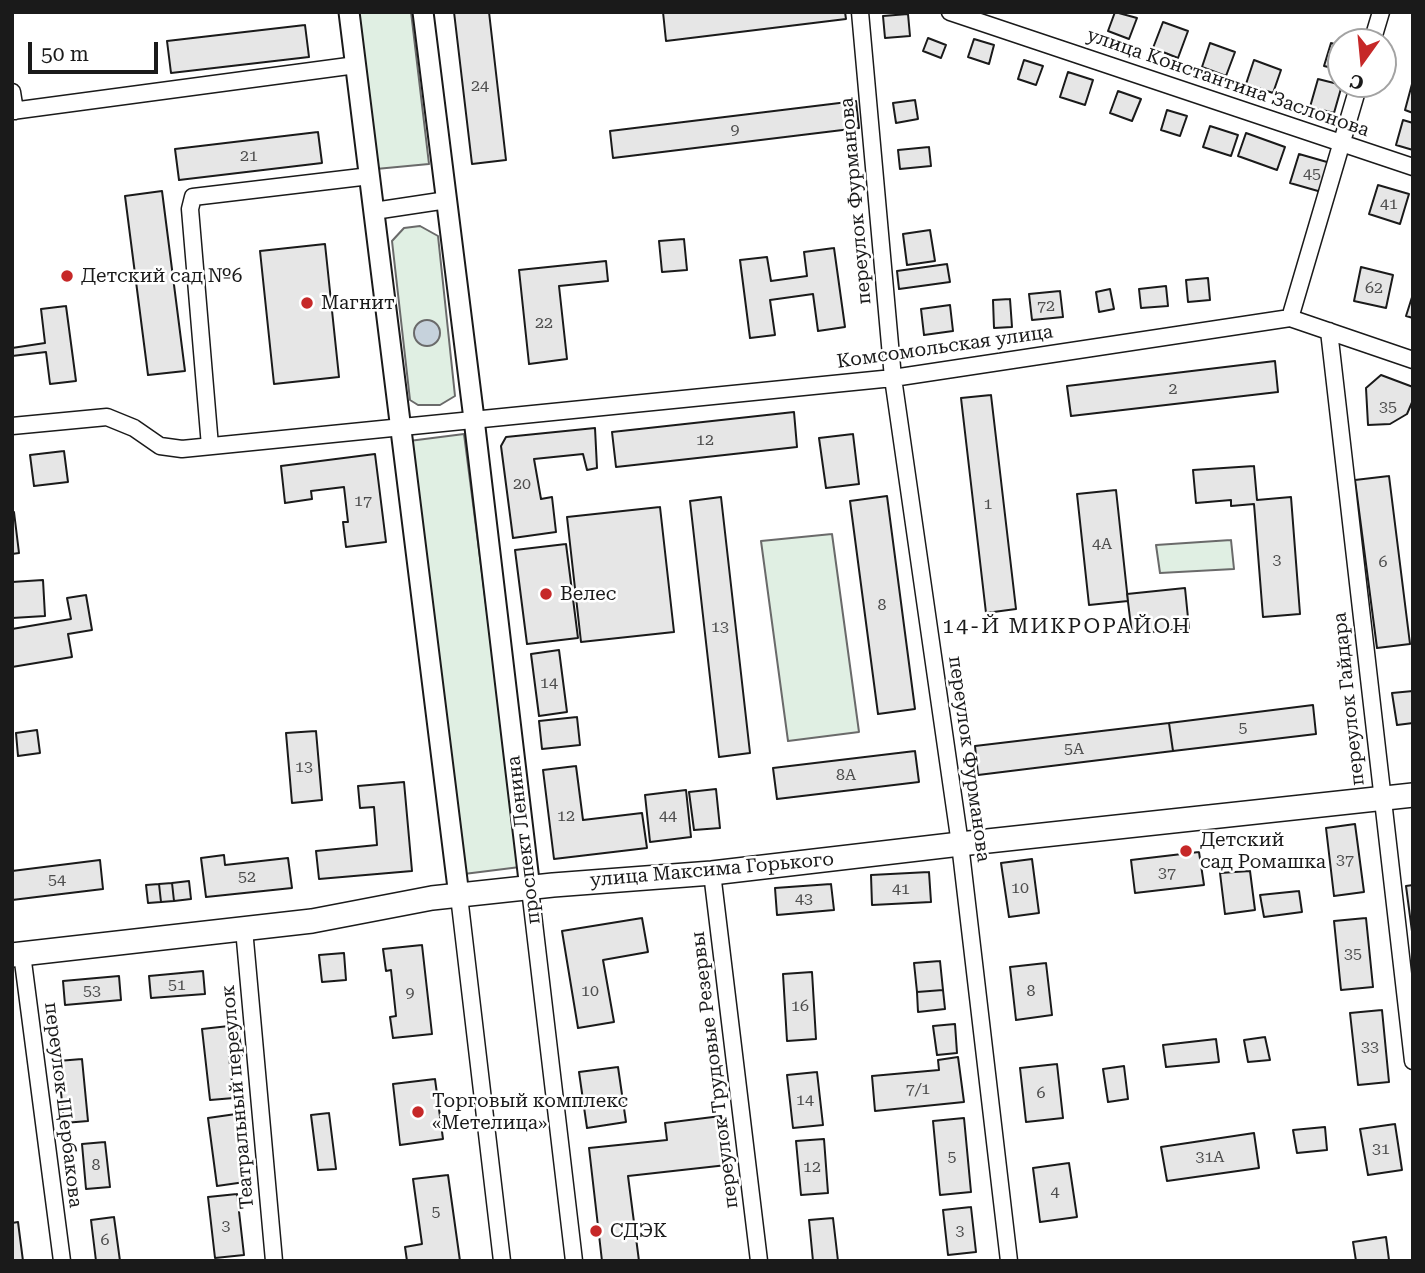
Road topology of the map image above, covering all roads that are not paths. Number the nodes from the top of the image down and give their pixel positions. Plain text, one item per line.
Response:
1 (349, 12) edge
2 (423, 12) edge
3 (860, 12) edge
4 (950, 12) edge
5 (356, 65) junction
6 (12, 92) edge
7 (1355, 98) edge
8 (13, 111) edge
9 (1341, 143) junction
10 (1413, 167) edge
11 (370, 176) junction
12 (447, 200) junction
13 (374, 211) junction
14 (1290, 318) junction
15 (1329, 331) junction
16 (1413, 360) edge
17 (893, 377) junction
18 (474, 419) junction
19 (12, 426) edge
20 (401, 427) junction
21 (210, 446) junction
22 (1413, 795) edge
23 (1381, 798) junction
24 (960, 844) junction
25 (712, 873) junction
26 (530, 889) junction
27 (459, 896) junction
28 (244, 929) junction
29 (17, 954) edge
30 (1413, 1061) edge
31 (62, 1261) edge
32 (274, 1261) edge
33 (502, 1261) edge
34 (574, 1261) edge
35 (759, 1261) edge
36 (1009, 1261) edge

1 - 5 street
2 - 12 street, проспект Ленина
3 - 17 street, переулок Фурманова
4 - 9 street, улица Константина Заслонова
5 - 8 street
5 - 11 street
6 - 8 street
7 - 9 street
9 - 10 street, улица Константина Заслонова
9 - 14 street
11 - 13 street
11 - 21 street
12 - 13 street
12 - 18 street, проспект Ленина
13 - 20 street
14 - 15 street, Комсомольская улица
14 - 17 street, Комсомольская улица
15 - 16 street, Комсомольская улица
15 - 23 street, переулок Гайдара
17 - 18 street, Комсомольская улица
17 - 24 street, переулок Фурманова
18 - 20 street
18 - 26 street, проспект Ленина
19 - 21 street
20 - 21 street
20 - 27 street
22 - 23 main road, улица Максима Горького
23 - 24 main road, улица Максима Горького
23 - 30 street, переулок Гайдара
24 - 25 main road, улица Максима Горького
24 - 36 street, переулок Фурманова
25 - 26 main road, улица Максима Горького
25 - 35 street, переулок Трудовые Резервы
26 - 27 main road, улица Максима Горького
26 - 34 street, проспект Ленина
27 - 28 main road, улица Максима Горького
27 - 33 street
28 - 29 main road, улица Максима Горького
28 - 32 street, Театральный переулок
29 - 31 street, переулок Щербакова

